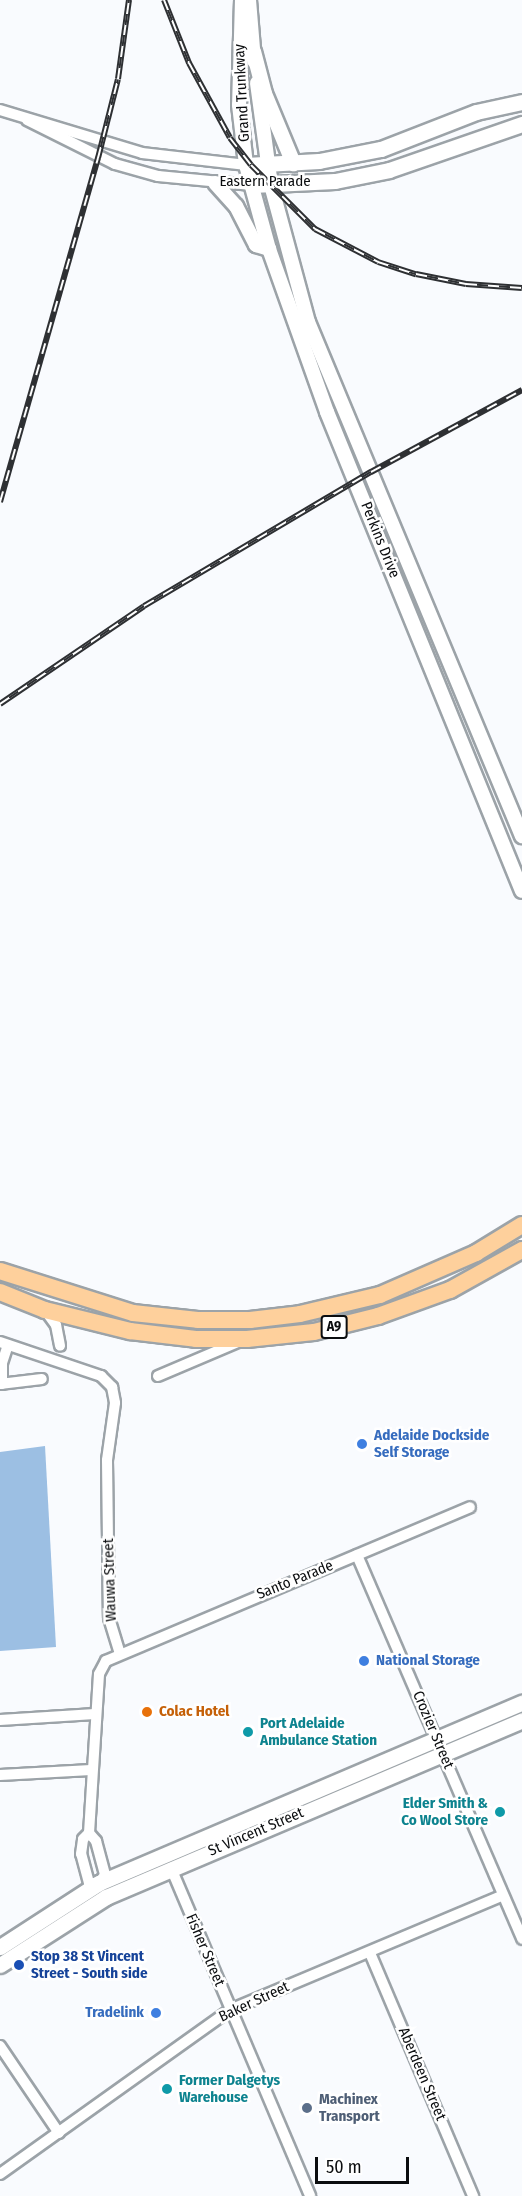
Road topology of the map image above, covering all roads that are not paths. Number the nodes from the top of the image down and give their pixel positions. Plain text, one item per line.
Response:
1 (242, 0) edge
2 (249, 0) edge
3 (253, 51) junction
4 (522, 102) edge
5 (0, 110) edge
6 (14, 113) junction
7 (522, 124) edge
8 (293, 163) junction
9 (246, 165) junction
10 (267, 165) junction
11 (215, 183) junction
12 (252, 184) junction
13 (272, 185) junction
14 (269, 249) junction
15 (522, 836) edge
16 (522, 891) edge
17 (522, 1225) edge
18 (522, 1250) edge
19 (0, 1271) edge
20 (0, 1292) edge
21 (45, 1310) junction
22 (247, 1338) junction
23 (4, 1344) edge
24 (60, 1346) dead end
25 (158, 1376) dead end
26 (42, 1379) dead end
27 (1, 1384) edge
28 (470, 1507) dead end
29 (357, 1555) junction
30 (120, 1653) junction
31 (522, 1703) edge
32 (95, 1714) junction
33 (0, 1720) edge
34 (522, 1720) edge
35 (436, 1739) junction
36 (443, 1754) junction
37 (91, 1770) junction
38 (0, 1775) edge
39 (89, 1833) junction
40 (171, 1868) junction
41 (102, 1890) junction
42 (503, 1895) junction
43 (522, 1939) edge
44 (0, 1947) edge
45 (370, 1953) junction
46 (0, 1965) edge
47 (230, 2010) junction
48 (0, 2046) edge
49 (59, 2133) junction
50 (0, 2174) edge
51 (310, 2196) edge
52 (473, 2196) edge

1 - 9 street, Grand Trunkway
2 - 3 street, Grand Trunkway
3 - 8 main road
3 - 10 street, Grand Trunkway
4 - 8 main road, Eastern Parade
5 - 6 street, Eastern Parade
6 - 9 street, Eastern Parade
6 - 11 street, Eastern Parade
7 - 13 main road, Eastern Parade
8 - 10 main road, Eastern Parade
9 - 10 main road, Eastern Parade
9 - 12 street, Grand Trunkway
10 - 13 street, Perkins Drive
11 - 12 street, Eastern Parade
11 - 14 street
12 - 13 main road, Eastern Parade
12 - 14 street, Perkins Drive
13 - 15 street, Perkins Drive
14 - 16 street, Perkins Drive
17 - 19 highway, A9
18 - 22 highway, A9
20 - 21 highway, A9
21 - 22 highway, A9
21 - 24 street
22 - 25 street
23 - 27 street
23 - 30 street, Wauwa Street
26 - 27 street
28 - 29 street, Santo Parade
29 - 30 street, Santo Parade
29 - 35 street, Crozier Street
30 - 32 street
31 - 35 main road, St Vincent Street
32 - 33 street
32 - 37 street
34 - 36 main road, St Vincent Street
35 - 36 street, Crozier Street
35 - 41 main road, St Vincent Street
36 - 40 main road, St Vincent Street
36 - 42 street, Crozier Street
37 - 38 street
37 - 39 street
39 - 41 street
39 - 41 street
40 - 41 main road, St Vincent Street
40 - 47 street, Fisher Street
41 - 44 main road, St Vincent Street
41 - 46 main road, St Vincent Street
42 - 43 street, Crozier Street
42 - 45 street, Baker Street
45 - 47 street, Baker Street
45 - 52 street, Aberdeen Street
47 - 49 street, Baker Street
47 - 51 street, Fisher Street
48 - 49 street
49 - 50 street, Baker Street

